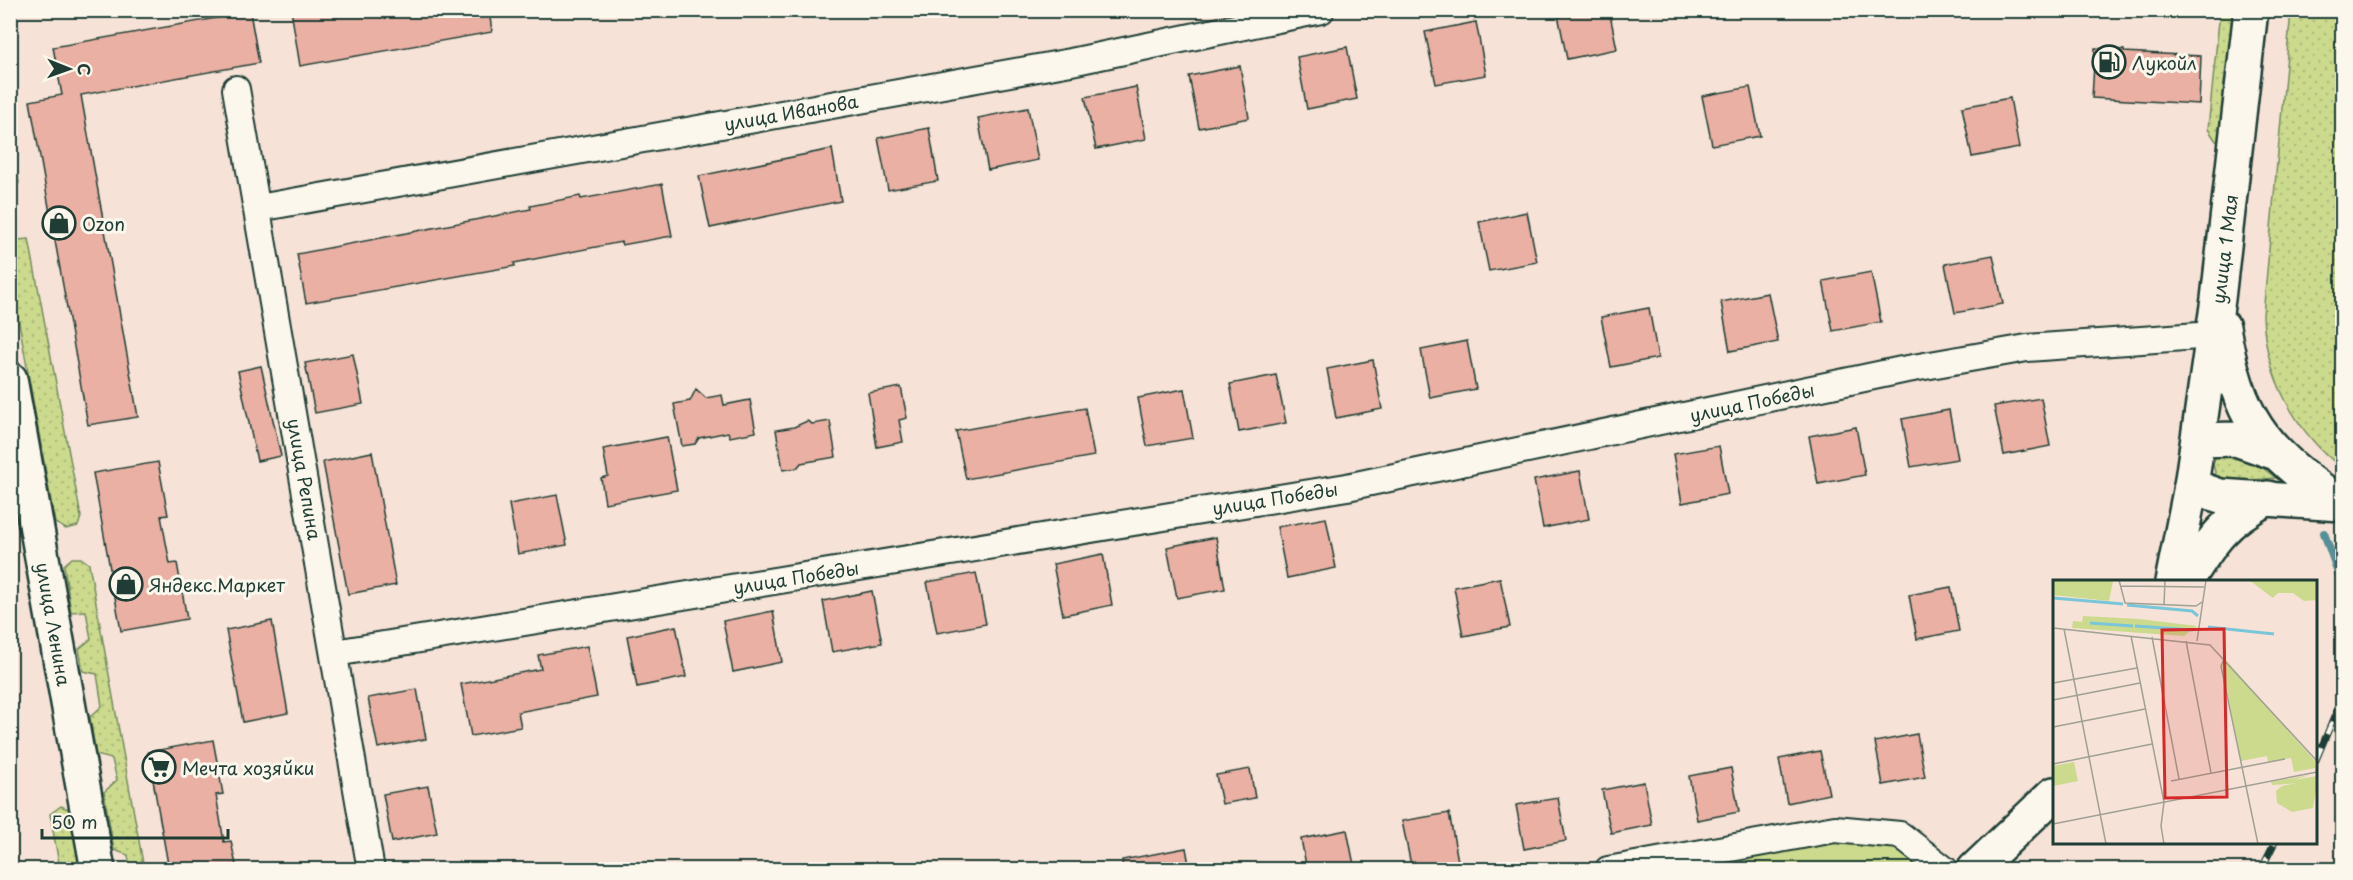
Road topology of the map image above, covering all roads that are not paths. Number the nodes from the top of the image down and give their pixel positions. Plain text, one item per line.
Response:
1 (1322, 10) edge
2 (2251, 10) edge
3 (236, 89) dead end
4 (259, 208) junction
5 (2218, 299) junction
6 (2213, 335) junction
7 (10, 379) edge
8 (2198, 440) junction
9 (2273, 452) junction
10 (2191, 486) junction
11 (2268, 498) junction
12 (2342, 504) edge
13 (2172, 580) edge
14 (2187, 580) edge
15 (335, 653) junction
16 (2053, 796) edge
17 (98, 870) edge
18 (371, 870) edge
19 (1608, 870) edge
20 (1945, 870) edge
21 (1974, 870) edge

1 - 4 street, улица Иванова
2 - 5 main road, улица 1 Мая
3 - 4 street, улица Репина
4 - 15 street, улица Репина
5 - 6 main road, улица 1 Мая
5 - 9 main road
6 - 8 main road, улица 1 Мая
6 - 15 street, улица Победы
7 - 17 main road, улица Ленина
8 - 9 main road
8 - 10 main road, улица 1 Мая
9 - 12 main road
10 - 11 main road
10 - 13 main road, улица 1 Мая
11 - 12 main road
11 - 14 main road
15 - 18 street, улица Репина
16 - 21 main road
19 - 20 street

